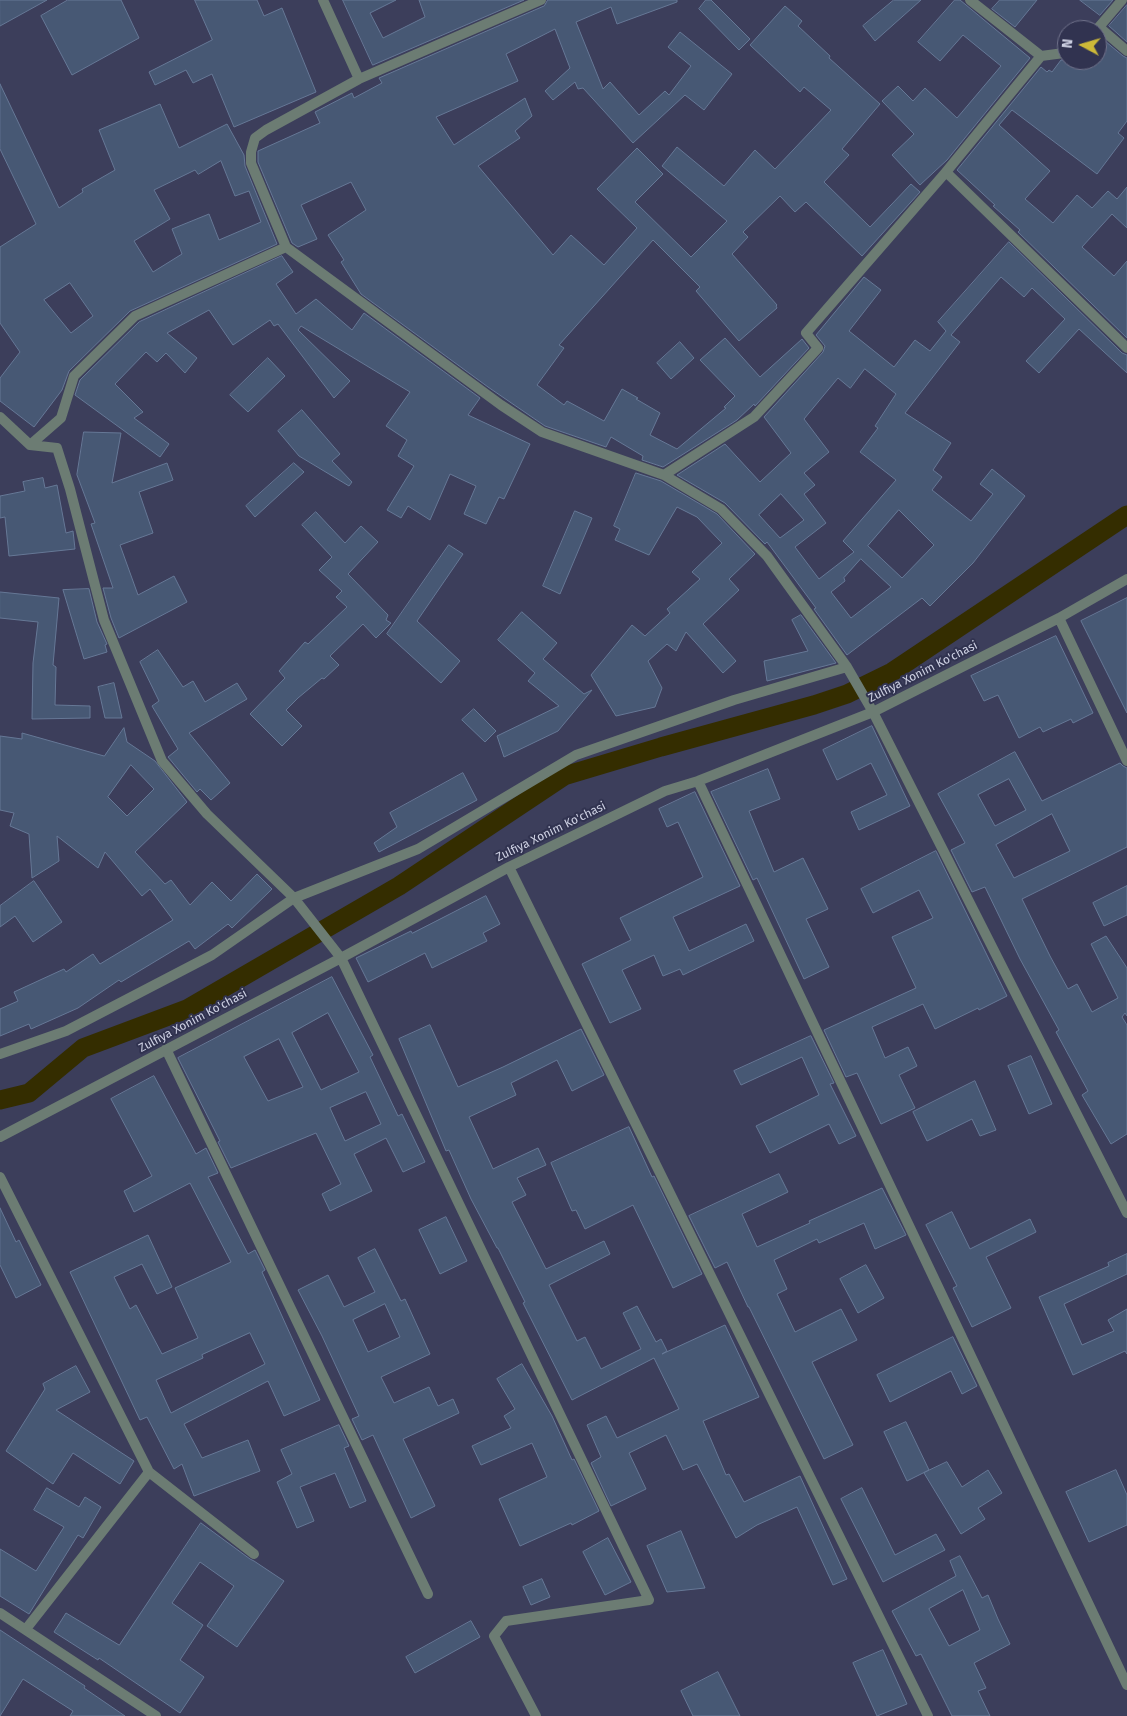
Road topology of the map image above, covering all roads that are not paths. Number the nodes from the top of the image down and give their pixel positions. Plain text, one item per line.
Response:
1 (323, 0) edge
2 (541, 0) edge
3 (970, 0) edge
4 (1122, 0) edge
5 (1105, 20) edge
6 (1107, 36) edge
7 (1127, 51) edge
8 (1057, 54) edge
9 (1041, 56) junction
10 (358, 79) junction
11 (946, 172) junction
12 (286, 247) junction
13 (1127, 348) edge
14 (0, 417) edge
15 (30, 445) junction
16 (664, 475) junction
17 (1127, 579) edge
18 (1059, 618) junction
19 (847, 666) junction
20 (871, 708) junction
21 (1127, 761) edge
22 (698, 781) junction
23 (509, 866) junction
24 (294, 898) junction
25 (341, 958) junction
26 (166, 1049) junction
27 (0, 1054) edge
28 (0, 1137) edge
29 (0, 1177) edge
30 (1127, 1213) edge
31 (149, 1472) junction
32 (254, 1554) dead end
33 (428, 1594) dead end
34 (0, 1612) edge
35 (26, 1630) junction
36 (1127, 1684) edge
37 (156, 1716) edge
38 (536, 1716) edge
39 (928, 1716) edge

1 - 10 street
2 - 10 street
3 - 9 street
4 - 5 street
6 - 7 street
8 - 9 street
9 - 11 street
10 - 12 street
11 - 13 street
11 - 16 street
12 - 15 street
12 - 16 street
14 - 15 street
15 - 24 street
16 - 19 street
17 - 18 street, Zulfiya Xonim Ko'chasi
18 - 20 street, Zulfiya Xonim Ko'chasi
18 - 21 street
19 - 20 street
19 - 24 street
20 - 22 street, Zulfiya Xonim Ko'chasi
20 - 30 street
22 - 23 street, Zulfiya Xonim Ko'chasi
22 - 36 street
23 - 25 street, Zulfiya Xonim Ko'chasi
23 - 39 street
24 - 25 street
24 - 27 street
25 - 26 street, Zulfiya Xonim Ko'chasi
25 - 38 street
26 - 28 street, Zulfiya Xonim Ko'chasi
26 - 33 street
29 - 31 street
31 - 32 street
31 - 35 street
34 - 35 street
35 - 37 street

